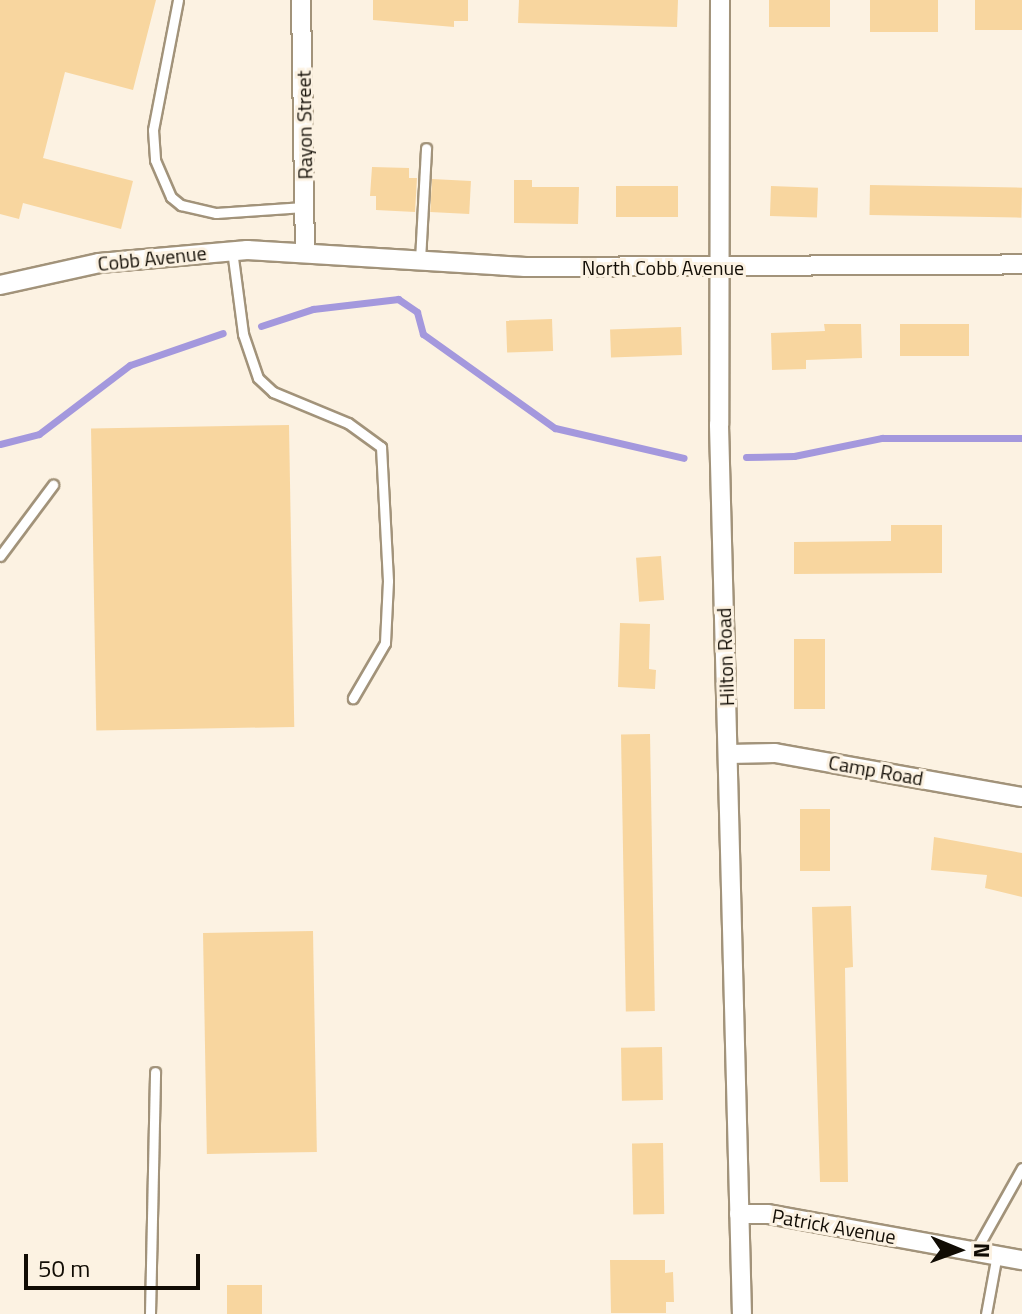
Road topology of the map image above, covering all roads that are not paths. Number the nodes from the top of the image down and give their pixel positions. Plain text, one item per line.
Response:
1 (178, 0) edge
2 (301, 0) edge
3 (720, 0) edge
4 (426, 148) dead end
5 (306, 207) junction
6 (232, 250) junction
7 (305, 250) junction
8 (420, 260) junction
9 (1022, 264) edge
10 (718, 267) junction
11 (0, 285) edge
12 (53, 485) dead end
13 (0, 556) edge
14 (353, 698) dead end
15 (729, 754) junction
16 (1022, 797) edge
17 (155, 1072) dead end
18 (1022, 1168) edge
19 (739, 1214) junction
20 (976, 1250) junction
21 (997, 1254) junction
22 (1022, 1260) edge
23 (150, 1314) edge
24 (742, 1314) edge
25 (986, 1314) edge

1 - 5 lane
2 - 5 street, Rayon Street
3 - 10 street, Hilton Road
4 - 8 lane
5 - 7 street, Rayon Street
6 - 7 street, Cobb Avenue
6 - 11 street, Cobb Avenue
6 - 14 lane
7 - 8 street, North Cobb Avenue
8 - 10 street, North Cobb Avenue
9 - 10 street, North Cobb Avenue
10 - 15 street, Hilton Road
12 - 13 lane
15 - 16 street, Camp Road
15 - 19 street, Hilton Road
17 - 23 lane
18 - 20 lane
19 - 20 street, Patrick Avenue
19 - 24 street, Hilton Road
20 - 21 street, Patrick Avenue
21 - 22 street, Patrick Avenue
21 - 25 lane

